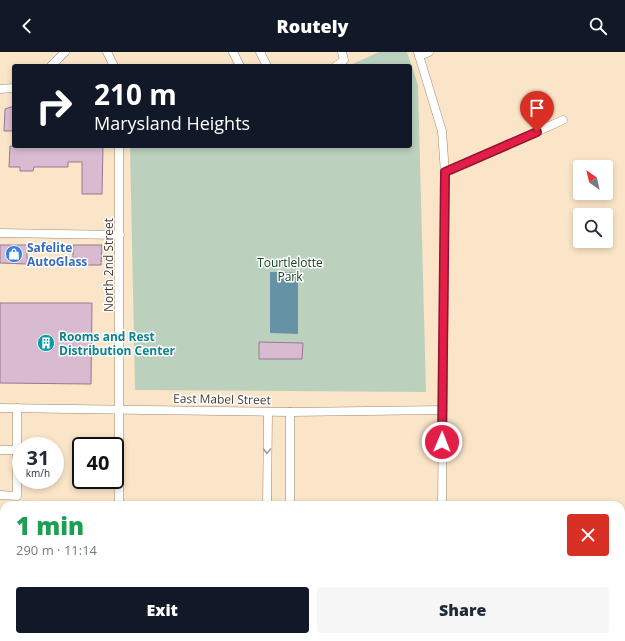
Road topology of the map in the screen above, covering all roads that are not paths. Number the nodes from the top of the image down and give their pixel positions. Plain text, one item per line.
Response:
1 (64, 52) edge
2 (107, 52) edge
3 (233, 52) edge
4 (260, 52) edge
5 (342, 52) edge
6 (429, 52) edge
7 (418, 54) edge
8 (54, 64) edge
9 (113, 64) edge
10 (239, 64) edge
11 (266, 64) edge
12 (339, 64) edge
13 (12, 88) edge
14 (0, 89) edge
15 (563, 120) dead end
16 (119, 148) edge
17 (445, 172) junction
18 (0, 233) edge
19 (120, 235) junction
20 (0, 408) edge
21 (17, 408) junction
22 (119, 410) junction
23 (443, 410) junction
24 (268, 412) junction
25 (290, 412) junction
26 (17, 437) edge
27 (0, 450) edge
28 (12, 450) edge
29 (17, 489) edge
30 (0, 495) edge
31 (119, 501) edge
32 (267, 501) edge
33 (290, 501) edge
34 (442, 501) edge

1 - 8 street
2 - 9 street
3 - 10 street
4 - 11 street
5 - 12 street
6 - 7 street
7 - 17 street
13 - 14 street
15 - 17 street
16 - 19 street, North 2nd Street
17 - 23 street
18 - 19 street
19 - 22 street, North 2nd Street
20 - 21 street, East Mabel Street
21 - 22 street, East Mabel Street
21 - 26 street
22 - 24 street, East Mabel Street
22 - 31 street, North 2nd Street
23 - 25 street, East Mabel Street
23 - 34 street
24 - 25 street, East Mabel Street
24 -> 32 street
25 - 33 street
27 - 28 street
29 - 30 street

